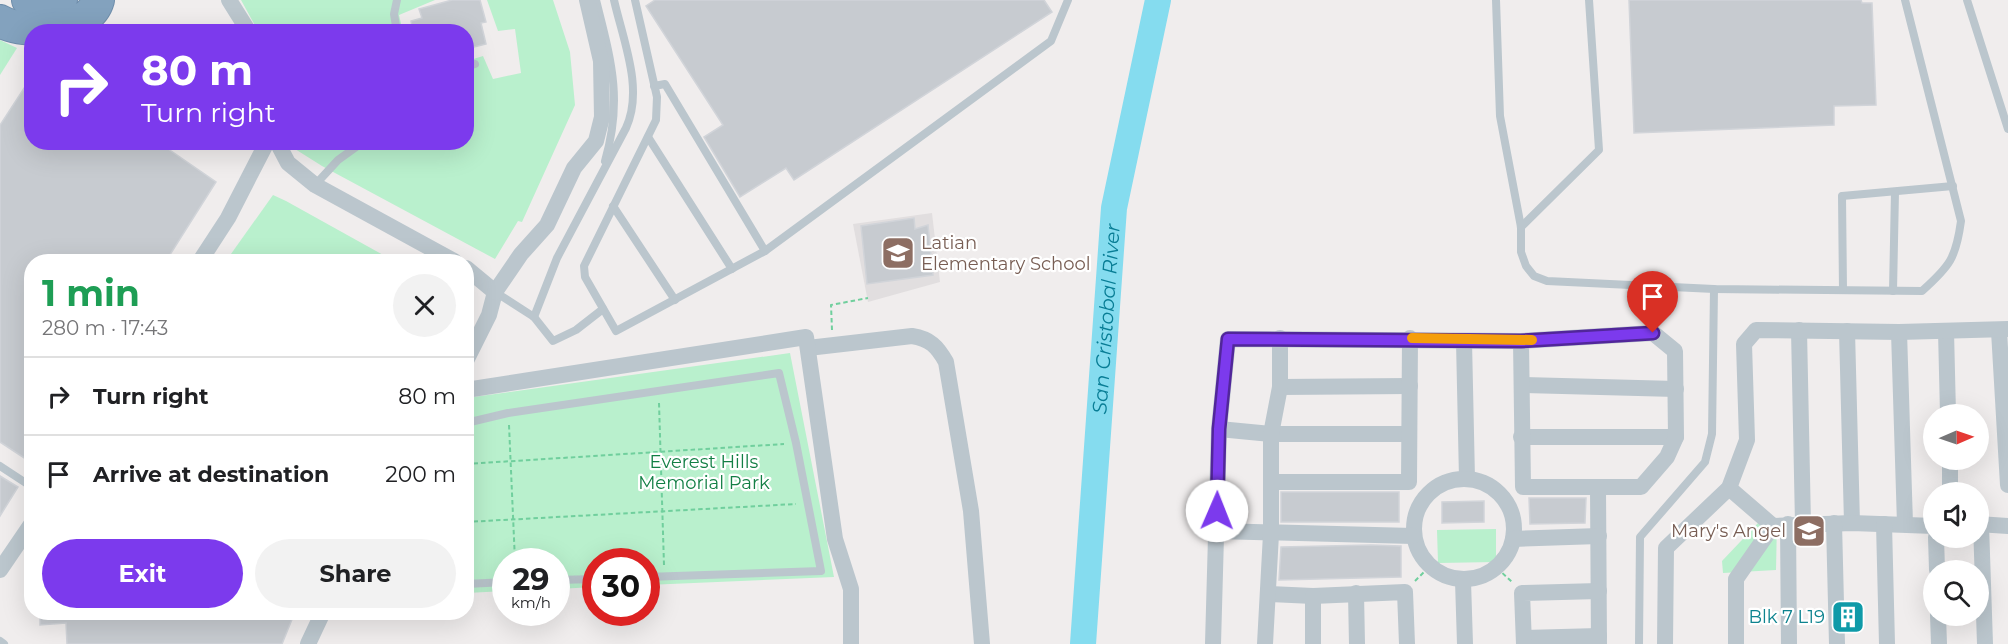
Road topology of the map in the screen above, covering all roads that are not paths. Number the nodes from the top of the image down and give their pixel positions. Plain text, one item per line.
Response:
1 (28, 0) edge
2 (61, 0) edge
3 (98, 0) edge
4 (229, 0) edge
5 (397, 0) edge
6 (587, 0) edge
7 (596, 0) edge
8 (614, 0) edge
9 (635, 0) edge
10 (1068, 0) edge
11 (1496, 0) edge
12 (1588, 0) edge
13 (1905, 0) edge
14 (1967, 0) edge
15 (0, 21) edge
16 (65, 24) edge
17 (244, 24) edge
18 (396, 24) edge
19 (24, 29) edge
20 (654, 86) junction
21 (2008, 129) edge
22 (648, 137) junction
23 (263, 150) edge
24 (281, 150) edge
25 (352, 150) edge
26 (598, 182) junction
27 (315, 185) junction
28 (1953, 186) junction
29 (1894, 192) junction
30 (613, 206) junction
31 (1521, 227) junction
32 (765, 251) junction
33 (205, 254) edge
34 (441, 254) edge
35 (732, 269) junction
36 (474, 275) edge
37 (1714, 289) junction
38 (1843, 291) junction
39 (1893, 291) junction
40 (495, 292) junction
41 (675, 300) junction
42 (603, 309) junction
43 (534, 317) junction
44 (1799, 330) junction
45 (2003, 330) edge
46 (1847, 331) junction
47 (1946, 331) junction
48 (1899, 332) junction
49 (1280, 338) junction
50 (1410, 338) junction
51 (1464, 341) junction
52 (1521, 341) junction
53 (807, 342) junction
54 (474, 345) edge
55 (1522, 385) junction
56 (1410, 386) junction
57 (1280, 387) junction
58 (474, 389) edge
59 (1676, 389) junction
60 (1948, 404) edge
61 (474, 421) edge
62 (1219, 429) junction
63 (1271, 434) junction
64 (1408, 434) junction
65 (1521, 437) junction
66 (1676, 437) junction
67 (0, 466) edge
68 (1467, 479) junction
69 (24, 482) edge
70 (1273, 482) junction
71 (2008, 485) edge
72 (1598, 488) junction
73 (1729, 488) junction
74 (1834, 523) junction
75 (1852, 523) junction
76 (1884, 524) junction
77 (1905, 524) junction
78 (1788, 525) junction
79 (1923, 525) edge
80 (1989, 525) edge
81 (2008, 526) edge
82 (1217, 531) junction
83 (1271, 534) junction
84 (24, 535) edge
85 (1413, 536) junction
86 (1599, 536) junction
87 (1513, 539) junction
88 (1981, 548) edge
89 (0, 570) edge
90 (660, 577) edge
91 (1463, 581) junction
92 (492, 583) edge
93 (474, 584) edge
94 (1599, 591) junction
95 (1356, 593) junction
96 (1269, 594) junction
97 (1313, 596) junction
98 (319, 620) edge
99 (1938, 626) edge
100 (1599, 640) edge
101 (0, 641) edge
102 (1524, 641) edge
103 (4, 644) edge
104 (308, 644) edge
105 (851, 644) edge
106 (982, 644) edge
107 (1212, 644) edge
108 (1265, 644) edge
109 (1313, 644) edge
110 (1357, 644) edge
111 (1407, 644) edge
112 (1465, 644) edge
113 (1639, 644) edge
114 (1665, 644) edge
115 (1736, 644) edge
116 (1788, 644) edge
117 (1837, 644) edge
118 (1887, 644) edge
119 (1939, 644) edge
120 (1985, 644) edge

1 - 2 highway
3 - 16 highway
4 - 17 street
5 - 18 lane
6 - 40 street
7 - 26 lane
8 - 26 lane
9 - 20 lane
10 - 32 lane
11 - 31 lane
12 - 31 lane
13 - 28 lane
14 - 21 lane
15 - 19 highway
20 - 22 lane
20 - 32 lane
22 - 30 lane
22 - 35 lane
23 - 33 street
24 - 27 street
25 - 27 lane
26 - 43 lane
27 - 34 street
28 - 29 lane
28 - 39 lane
29 - 38 lane
29 - 39 lane
30 - 41 lane
30 - 42 lane
31 - 37 lane
32 - 35 lane
35 - 41 lane
36 - 40 street
37 - 38 lane
37 - 113 lane
38 - 39 lane
40 - 43 lane
40 - 54 street
41 - 42 lane
42 - 43 lane
44 - 46 street
44 - 73 street
44 - 78 street
45 - 47 street
45 - 71 street
46 - 48 street
46 - 75 street
47 - 48 street
47 - 60 street
48 - 77 street
49 - 50 street
49 - 57 street
49 - 62 street
50 - 51 street
50 - 56 street
51 - 52 street
51 - 68 street
52 - 55 street
52 - 59 street
53 - 58 street
53 - 105 street
53 - 106 street
55 - 59 street
55 - 65 street
56 - 57 street
56 - 64 street
57 - 63 street
59 - 66 street
61 - 90 lane
62 - 63 street
62 - 82 street
63 - 64 street
63 - 70 street
64 - 70 street
65 - 66 street
65 - 72 street
66 - 72 street
67 - 69 lane
68 - 85 street
68 - 87 street
70 - 83 street
72 - 86 street
73 - 78 street
73 - 114 street
74 - 75 street
74 - 78 street
74 - 117 street
75 - 76 street
76 - 77 street
76 - 118 street
77 - 79 street
78 - 115 street
78 - 116 street
80 - 81 street
82 - 83 street
82 - 107 street
83 - 85 street
83 - 96 street
84 - 89 street
85 - 91 street
86 - 87 street
86 - 94 street
87 - 91 street
88 - 120 street
91 - 112 street
92 - 93 lane
94 - 100 street
94 - 102 street
95 - 97 street
95 - 110 street
95 - 111 street
96 - 97 street
96 - 108 street
97 - 109 street
98 - 104 street
99 - 119 street
100 - 102 street
101 - 103 lane

